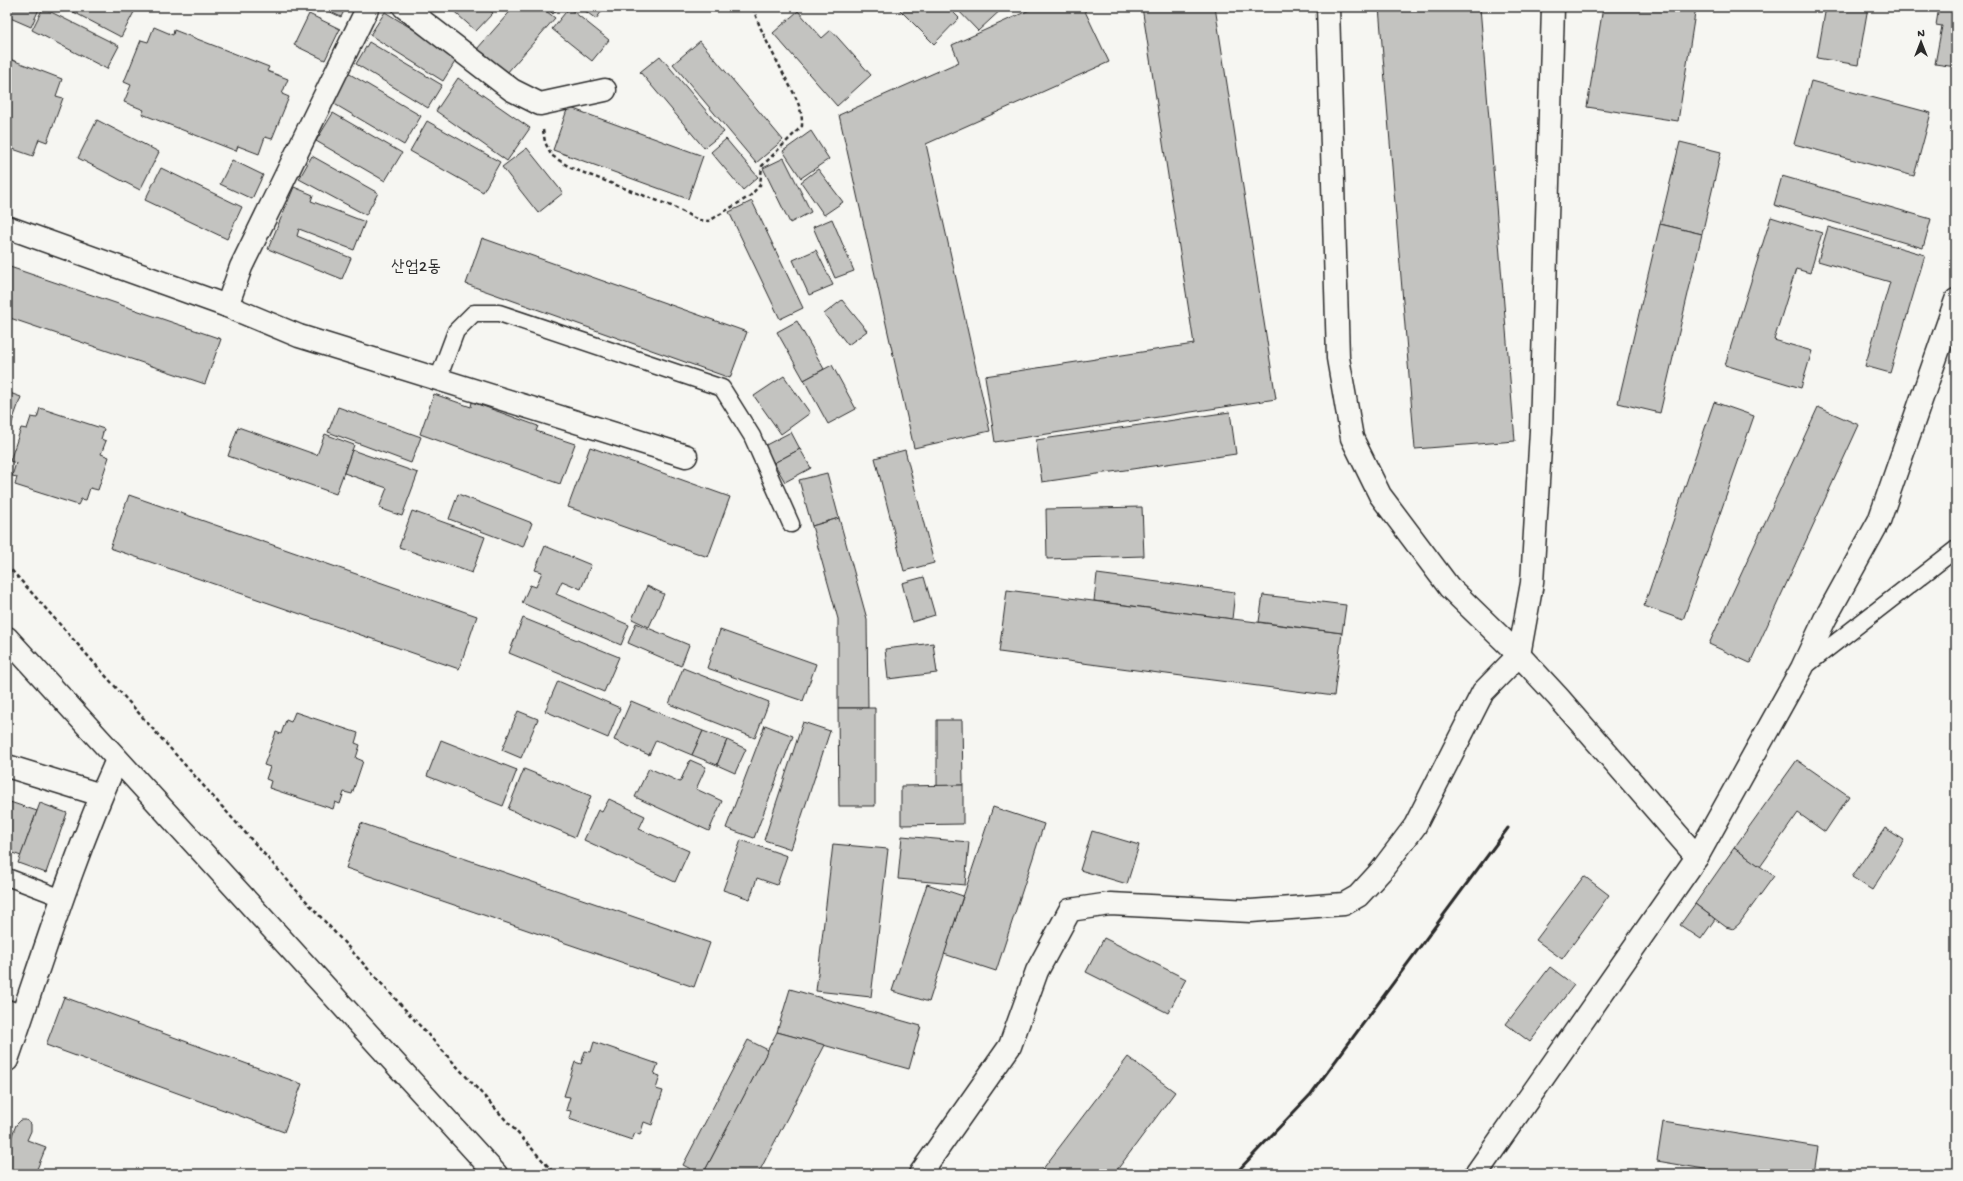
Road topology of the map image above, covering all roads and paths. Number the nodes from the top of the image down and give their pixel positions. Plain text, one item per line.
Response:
1 (368, 7) edge
2 (404, 7) edge
3 (753, 7) edge
4 (1328, 7) edge
5 (1553, 7) edge
6 (605, 90) dead end
7 (540, 104) junction
8 (7, 227) edge
9 (1956, 300) edge
10 (227, 306) junction
11 (438, 379) junction
12 (686, 456) dead end
13 (791, 524) dead end
14 (1956, 549) edge
15 (7, 565) edge
16 (7, 638) edge
17 (1519, 655) junction
18 (1802, 668) junction
19 (117, 760) junction
20 (7, 766) edge
21 (101, 795) junction
22 (1696, 857) junction
23 (7, 878) edge
24 (62, 898) junction
25 (15, 1011) edge
26 (7, 1060) edge
27 (496, 1174) edge
28 (555, 1174) edge
29 (920, 1174) edge
30 (1476, 1174) edge

1 - 10 street
2 - 7 street
3 - 7 path
4 - 17 street
5 - 17 street
6 - 7 street
8 - 10 street
9 - 18 street
10 - 11 street
11 - 12 street
11 - 13 lane
14 - 18 lane
15 - 28 path
16 - 19 street
17 - 22 street
17 - 29 street
18 - 22 street
19 - 21 street
19 - 27 street
20 - 21 street
21 - 24 street
22 - 30 street
23 - 24 lane
24 - 25 street
25 - 26 street

